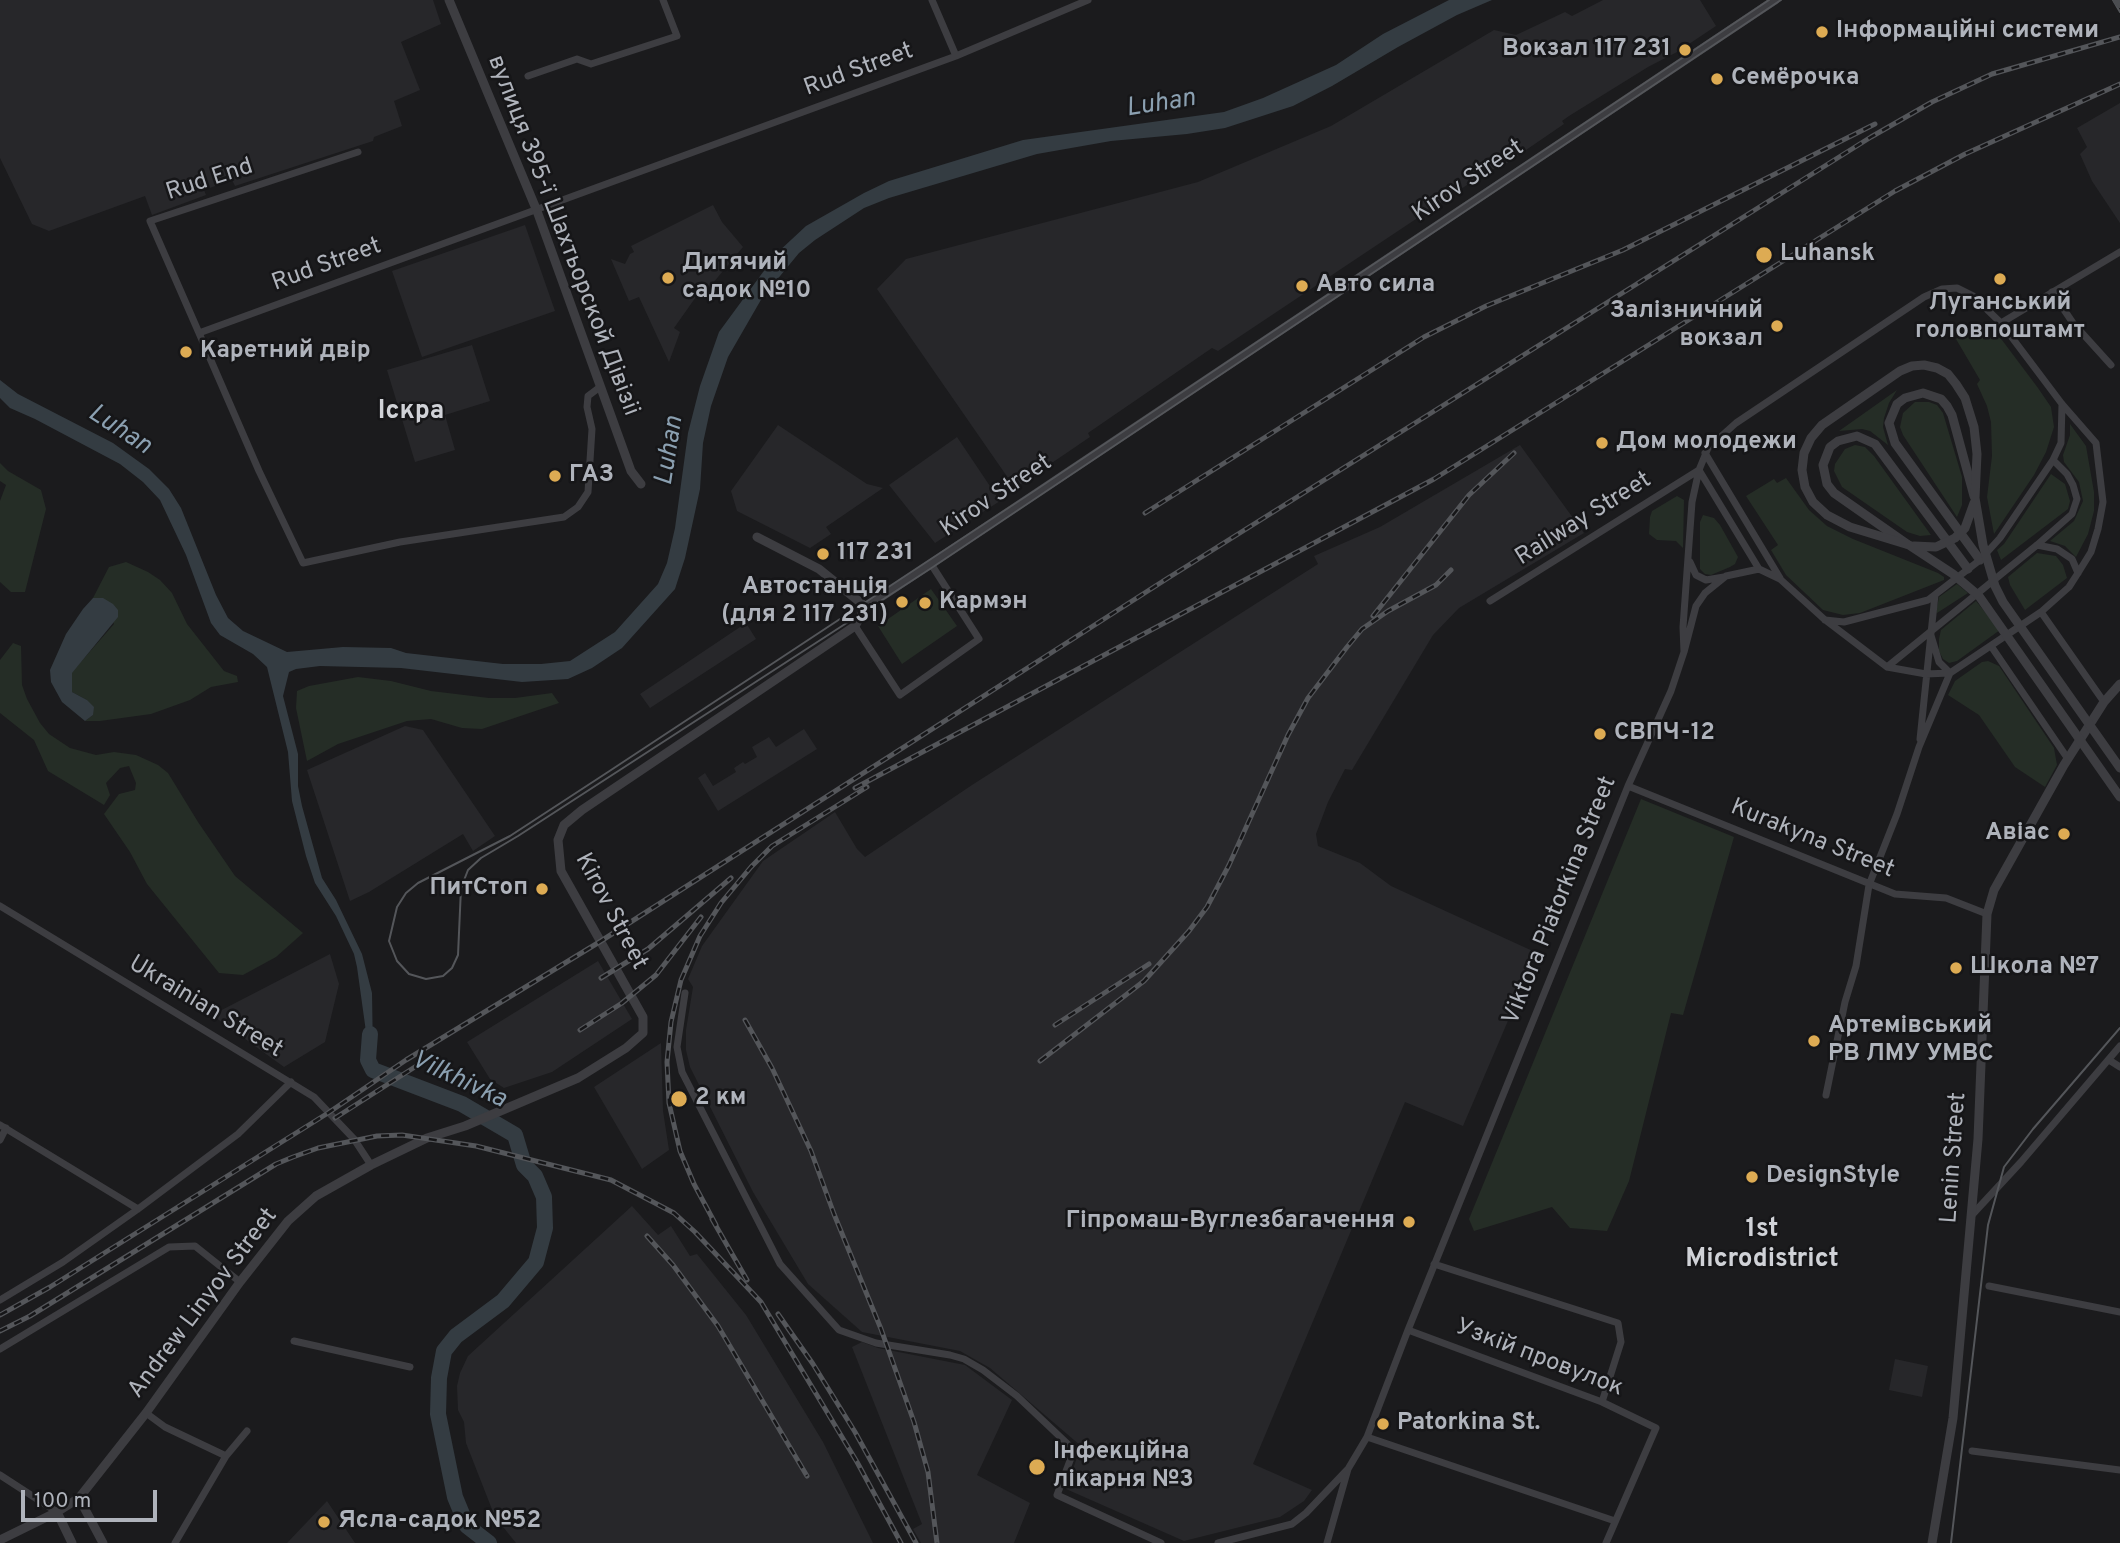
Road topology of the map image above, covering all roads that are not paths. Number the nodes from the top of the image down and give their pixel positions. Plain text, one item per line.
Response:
1 (449, 0) edge
2 (663, 0) edge
3 (932, 0) edge
4 (1088, 0) edge
5 (1775, 0) edge
6 (2106, 0) edge
7 (2119, 2) edge
8 (956, 56) junction
9 (528, 76) dead end
10 (358, 152) dead end
11 (537, 211) junction
12 (2120, 252) edge
13 (2052, 292) junction
14 (2001, 323) junction
15 (199, 333) junction
16 (2111, 365) dead end
17 (600, 387) junction
18 (2062, 404) junction
19 (1705, 453) junction
20 (2053, 460) junction
21 (1699, 470) junction
22 (641, 484) dead end
23 (1975, 498) junction
24 (757, 537) dead end
25 (1909, 545) junction
26 (2037, 545) junction
27 (1689, 558) junction
28 (1980, 560) junction
29 (931, 564) junction
30 (1759, 569) junction
31 (1968, 569) junction
32 (2078, 573) junction
33 (1726, 576) junction
34 (1780, 579) junction
35 (1936, 594) junction
36 (1490, 601) dead end
37 (866, 607) junction
38 (2041, 612) junction
39 (1824, 620) junction
40 (855, 626) junction
41 (1930, 632) junction
42 (1991, 646) junction
43 (1684, 652) junction
44 (1887, 667) junction
45 (1950, 673) junction
46 (1926, 674) junction
47 (2120, 684) edge
48 (2105, 702) junction
49 (1919, 747) junction
50 (2068, 759) junction
51 (2120, 768) edge
52 (1628, 786) junction
53 (2120, 797) edge
54 (1869, 885) junction
55 (0, 906) edge
56 (1987, 914) junction
57 (685, 993) dead end
58 (2120, 1046) edge
59 (2109, 1060) junction
60 (2120, 1068) edge
61 (291, 1082) junction
62 (1826, 1095) dead end
63 (516, 1105) joint
64 (3, 1126) edge
65 (0, 1140) edge
66 (371, 1165) junction
67 (138, 1209) junction
68 (1970, 1216) junction
69 (1434, 1264) junction
70 (240, 1282) junction
71 (1989, 1286) dead end
72 (0, 1300) edge
73 (2120, 1312) edge
74 (1408, 1329) junction
75 (293, 1341) dead end
76 (0, 1349) edge
77 (410, 1367) dead end
78 (1602, 1402) junction
79 (146, 1413) junction
80 (247, 1431) dead end
81 (1367, 1437) junction
82 (1972, 1451) dead end
83 (226, 1456) junction
84 (1348, 1469) junction
85 (2120, 1469) edge
86 (0, 1475) edge
87 (79, 1497) junction
88 (57, 1512) junction
89 (1615, 1521) junction
90 (0, 1540) edge
91 (72, 1543) edge
92 (103, 1543) edge
93 (175, 1543) edge
94 (1161, 1543) edge
95 (1218, 1543) edge
96 (1327, 1543) edge
97 (1606, 1543) edge
98 (1932, 1543) edge

1 - 11 street, вулиця 395-ї Шахтьорской Дівізіі
2 - 9 street
3 - 8 street
4 - 8 street, Rud Street
5 - 29 street, Kirov Street
6 - 7 street
8 - 11 street, Rud Street
10 - 15 street, Rud End
11 - 15 street, Rud Street
11 - 17 street, вулиця 395-ї Шахтьорской Дівізіі
12 - 13 street
13 - 14 street
13 - 16 street
14 - 18 street, Viktora Piatorkina Street
14 - 19 street, Viktora Piatorkina Street
15 - 17 street
17 - 22 street, вулиця 395-ї Шахтьорской Дівізіі
18 - 20 street
18 - 32 street, Viktora Piatorkina Street
19 - 21 street, Viktora Piatorkina Street
19 - 34 street
20 - 26 street
20 - 28 street
21 - 27 street, Viktora Piatorkina Street
21 - 30 street
21 - 36 street, Railway Street
23 - 25 street, bridge
23 - 25 street, bridge
23 - 28 street
23 - 51 street, bridge
24 - 37 street
25 - 31 street
25 - 53 street, bridge
26 - 32 street
26 - 41 street
27 - 33 street
27 - 43 street, Viktora Piatorkina Street
28 - 31 street
29 - 37 street, Kirov Street
29 - 40 street
30 - 33 street
30 - 34 street
31 - 35 street
32 - 38 street, Viktora Piatorkina Street
33 - 43 street
34 - 39 street
35 - 39 street
35 - 41 street
37 - 40 street, Kirov Street
38 - 42 street, Viktora Piatorkina Street
38 - 48 street
39 - 44 street
40 - 63 street, Kirov Street
41 - 44 street
41 - 45 street
41 - 46 street
42 - 45 street, Viktora Piatorkina Street
42 - 50 street
43 - 52 street, Viktora Piatorkina Street
44 - 46 street
45 - 46 street
45 - 49 street
46 - 49 street
47 - 48 street, Lenin Street
48 - 50 street, Lenin Street
49 - 54 street
50 - 56 street, Lenin Street
52 - 54 street, Kurakyna Street
52 - 69 street, Viktora Piatorkina Street
54 - 56 street, Kurakyna Street
54 - 62 street
55 - 61 street, Ukrainian Street
56 - 68 street, Lenin Street
57 - 94 street
58 - 59 street
59 - 60 street
59 - 68 street
61 - 66 street, Ukrainian Street
61 - 67 street
63 - 66 street, Andrew Linyov Street
64 - 65 street
64 - 67 street
66 - 70 street, Andrew Linyov Street
67 - 72 street
68 - 98 street, Lenin Street
69 - 74 street, Viktora Piatorkina Street
69 - 78 street
70 - 76 street
70 - 79 street, Andrew Linyov Street
71 - 73 street
74 - 78 street, Узкій провулок
74 - 81 street, Viktora Piatorkina Street
75 - 77 street
78 - 89 street, Узкій провулок
79 - 83 street
79 - 87 street, Andrew Linyov Street
80 - 83 street
81 - 84 street, Viktora Piatorkina Street
81 - 89 street
82 - 85 street
83 - 93 street
84 - 95 street
84 - 96 street, Viktora Piatorkina Street
86 - 88 street
87 - 88 street, Andrew Linyov Street
87 - 92 street
88 - 90 street, Andrew Linyov Street
88 - 91 street
89 - 97 street

